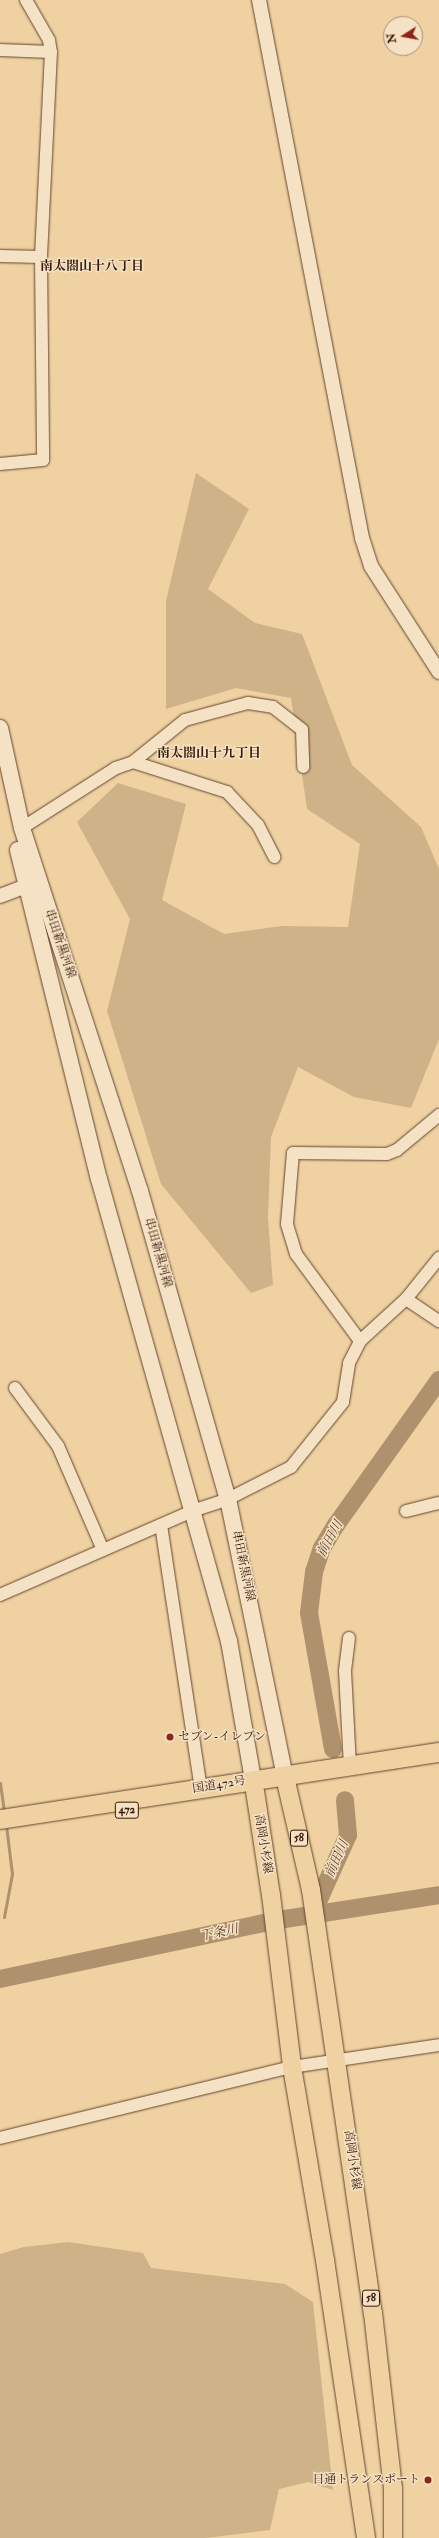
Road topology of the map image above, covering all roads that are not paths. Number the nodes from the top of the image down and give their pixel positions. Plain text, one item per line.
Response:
1 (26, 0) edge
2 (259, 0) edge
3 (0, 50) edge
4 (51, 52) junction
5 (0, 256) edge
6 (41, 257) junction
7 (0, 464) edge
8 (439, 672) edge
9 (0, 728) edge
10 (132, 762) junction
11 (303, 767) dead end
12 (0, 776) edge
13 (22, 828) junction
14 (274, 857) dead end
15 (33, 884) junction
16 (0, 896) edge
17 (439, 1115) edge
18 (439, 1258) edge
19 (406, 1299) junction
20 (439, 1321) edge
21 (360, 1341) junction
22 (15, 1388) dead end
23 (228, 1499) junction
24 (439, 1503) edge
25 (406, 1510) dead end
26 (192, 1511) junction
27 (161, 1525) junction
28 (103, 1550) junction
29 (0, 1594) edge
30 (349, 1638) dead end
31 (439, 1752) edge
32 (439, 1764) edge
33 (350, 1765) junction
34 (285, 1781) junction
35 (254, 1786) junction
36 (201, 1788) junction
37 (0, 1819) edge
38 (0, 1830) edge
39 (439, 2045) edge
40 (337, 2059) junction
41 (292, 2067) junction
42 (0, 2138) edge
43 (366, 2538) edge
44 (393, 2538) edge

1 - 4 street
2 - 8 street
3 - 4 street
4 - 6 street
5 - 6 street
6 - 7 street
9 - 13 main road, 串田新黒河線
10 - 11 street
10 - 13 street
10 - 14 street
12 - 15 main road, 串田新黒河線
13 - 15 main road, 串田新黒河線
15 - 16 street
15 - 23 main road, 串田新黒河線
15 - 26 main road, 串田新黒河線
17 - 21 street
18 - 19 street
19 - 20 street
19 - 21 street
21 - 23 street
22 - 28 street
23 - 26 street
23 - 34 main road, 串田新黒河線
24 - 25 street
26 - 27 street
26 - 35 main road, 串田新黒河線
27 - 28 street
27 - 36 street
28 - 29 street
30 - 33 street
31 - 33 highway, 国道472号 / 472
32 - 34 highway, 国道472号 / 472
33 - 34 highway, 国道472号 / 472
34 - 35 highway, 国道472号 / 472
34 - 40 main road, 高岡小杉線 / 58
35 - 36 highway, 国道472号 / 472
35 - 38 highway, 国道472号 / 472
35 - 41 main road, 高岡小杉線
36 - 37 highway, 国道472号 / 472
39 - 40 street
40 - 41 street
40 - 44 main road, 高岡小杉線 / 58
41 - 42 street
41 - 43 main road, 高岡小杉線

